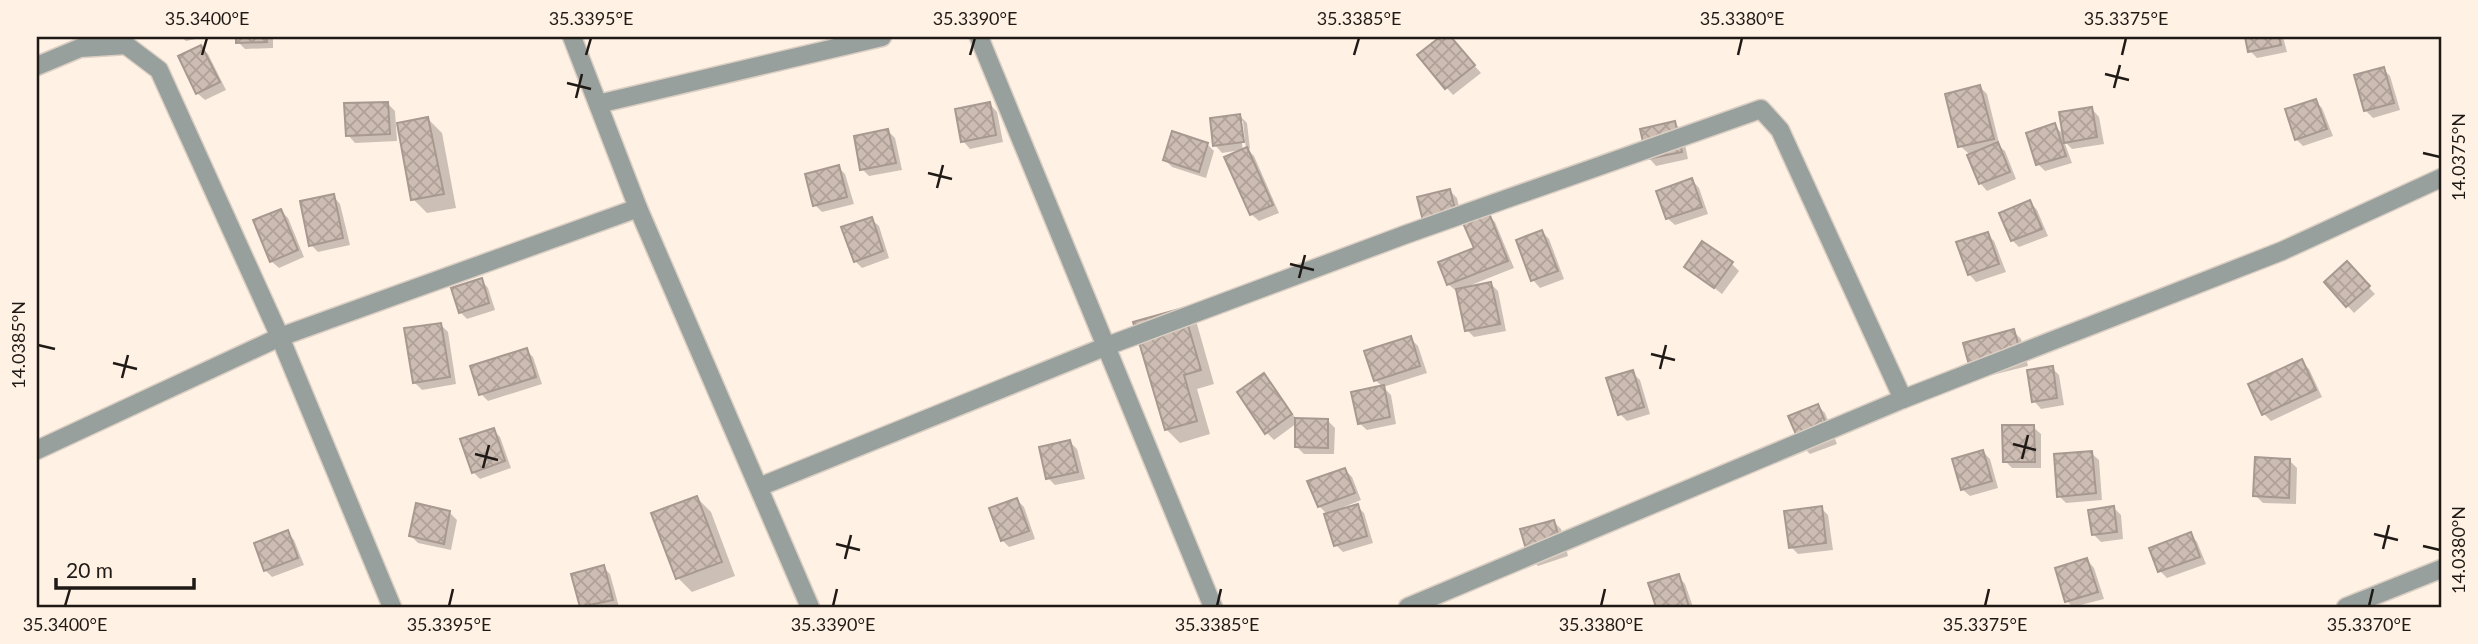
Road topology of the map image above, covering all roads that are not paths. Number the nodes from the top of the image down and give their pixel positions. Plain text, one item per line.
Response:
1 (572, 37) edge
2 (882, 37) edge
3 (979, 37) edge
4 (37, 66) edge
5 (598, 104) junction
6 (2441, 178) edge
7 (638, 208) junction
8 (280, 337) junction
9 (1107, 346) junction
10 (1903, 399) junction
11 (37, 450) edge
12 (759, 487) junction
13 (2441, 569) edge
14 (392, 607) edge
15 (810, 607) edge
16 (1213, 607) edge
17 (1408, 607) edge
18 (2346, 607) edge

1 - 5 street
2 - 5 street
3 - 9 street
4 - 8 street
5 - 7 street
6 - 10 street
7 - 8 street
7 - 12 street
8 - 11 street
8 - 14 street
9 - 10 street
9 - 12 street
9 - 16 street
10 - 17 street
12 - 15 street
13 - 18 street

